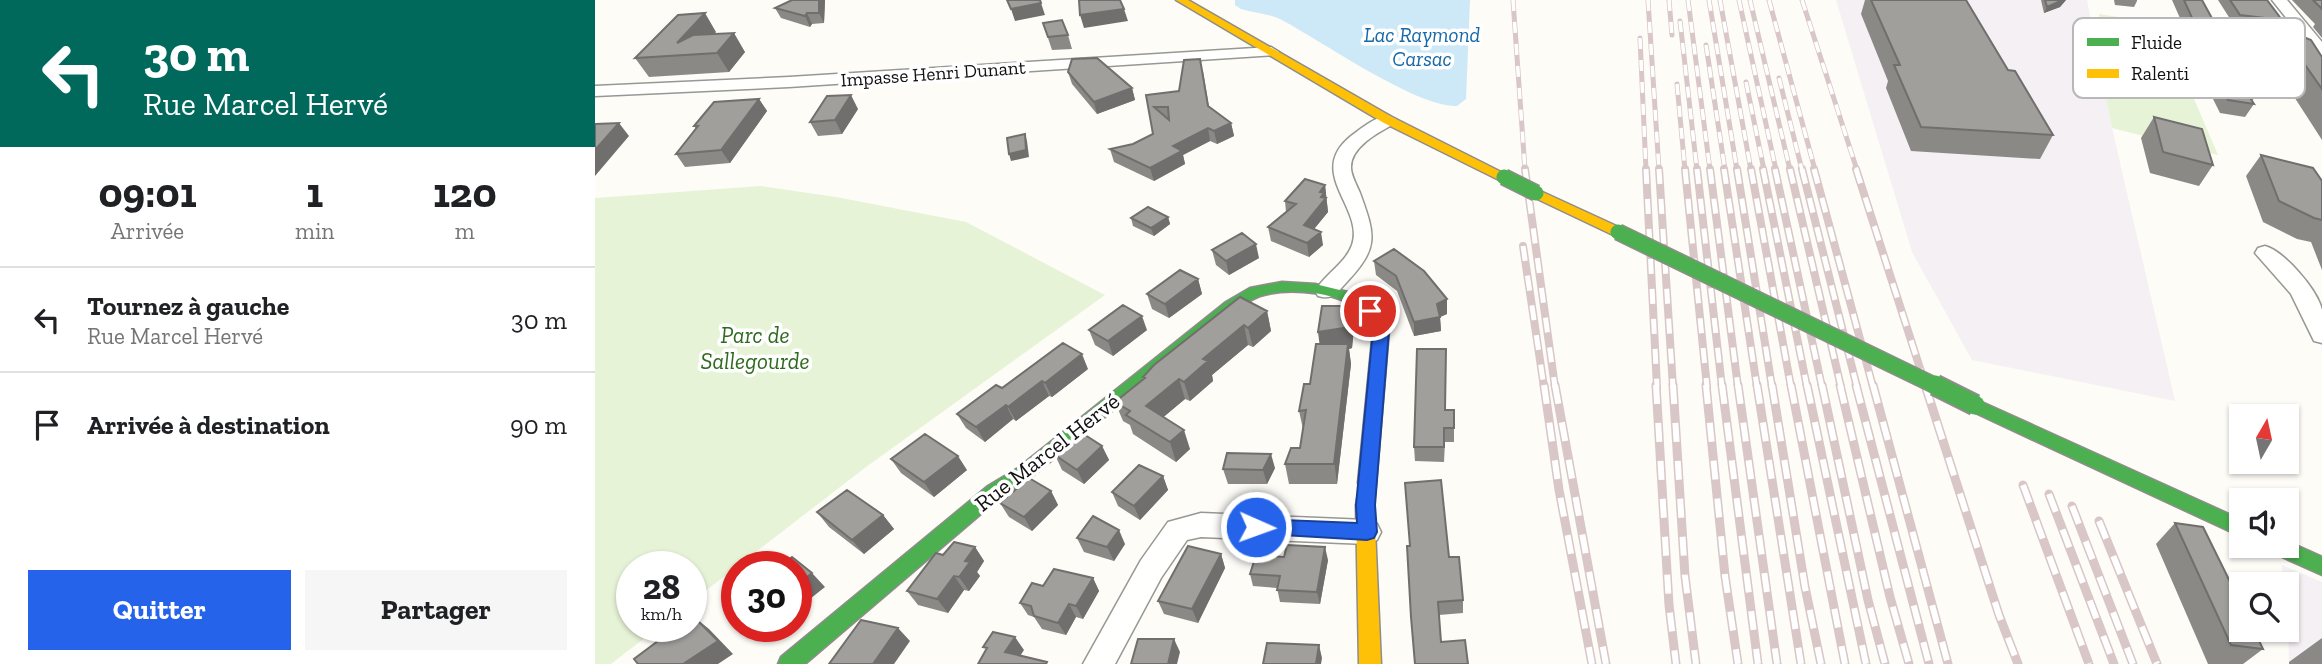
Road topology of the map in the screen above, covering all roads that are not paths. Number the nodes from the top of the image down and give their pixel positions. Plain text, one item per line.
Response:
1 (1181, 0) edge
2 (2279, 0) edge
3 (2294, 18) edge
4 (2305, 31) edge
5 (1271, 52) junction
6 (2322, 71) edge
7 (595, 91) edge
8 (1388, 120) junction
9 (2265, 253) dead end
10 (1326, 291) junction
11 (2322, 335) edge
12 (2229, 523) edge
13 (1367, 532) junction
14 (2299, 556) edge
15 (2322, 566) edge
16 (789, 664) edge
17 (1098, 664) edge
18 (1370, 664) edge

1 - 5 street
2 - 3 street
4 - 6 street
5 - 7 street, Impasse Henri Dunant
5 - 8 street
8 - 10 street
8 - 12 street, bridge
9 - 11 street
10 - 13 street, Rue Marcel Hervé
10 - 16 street, Rue Marcel Hervé
13 - 17 street
13 - 18 street, Rue Marcel Hervé
14 - 15 street

